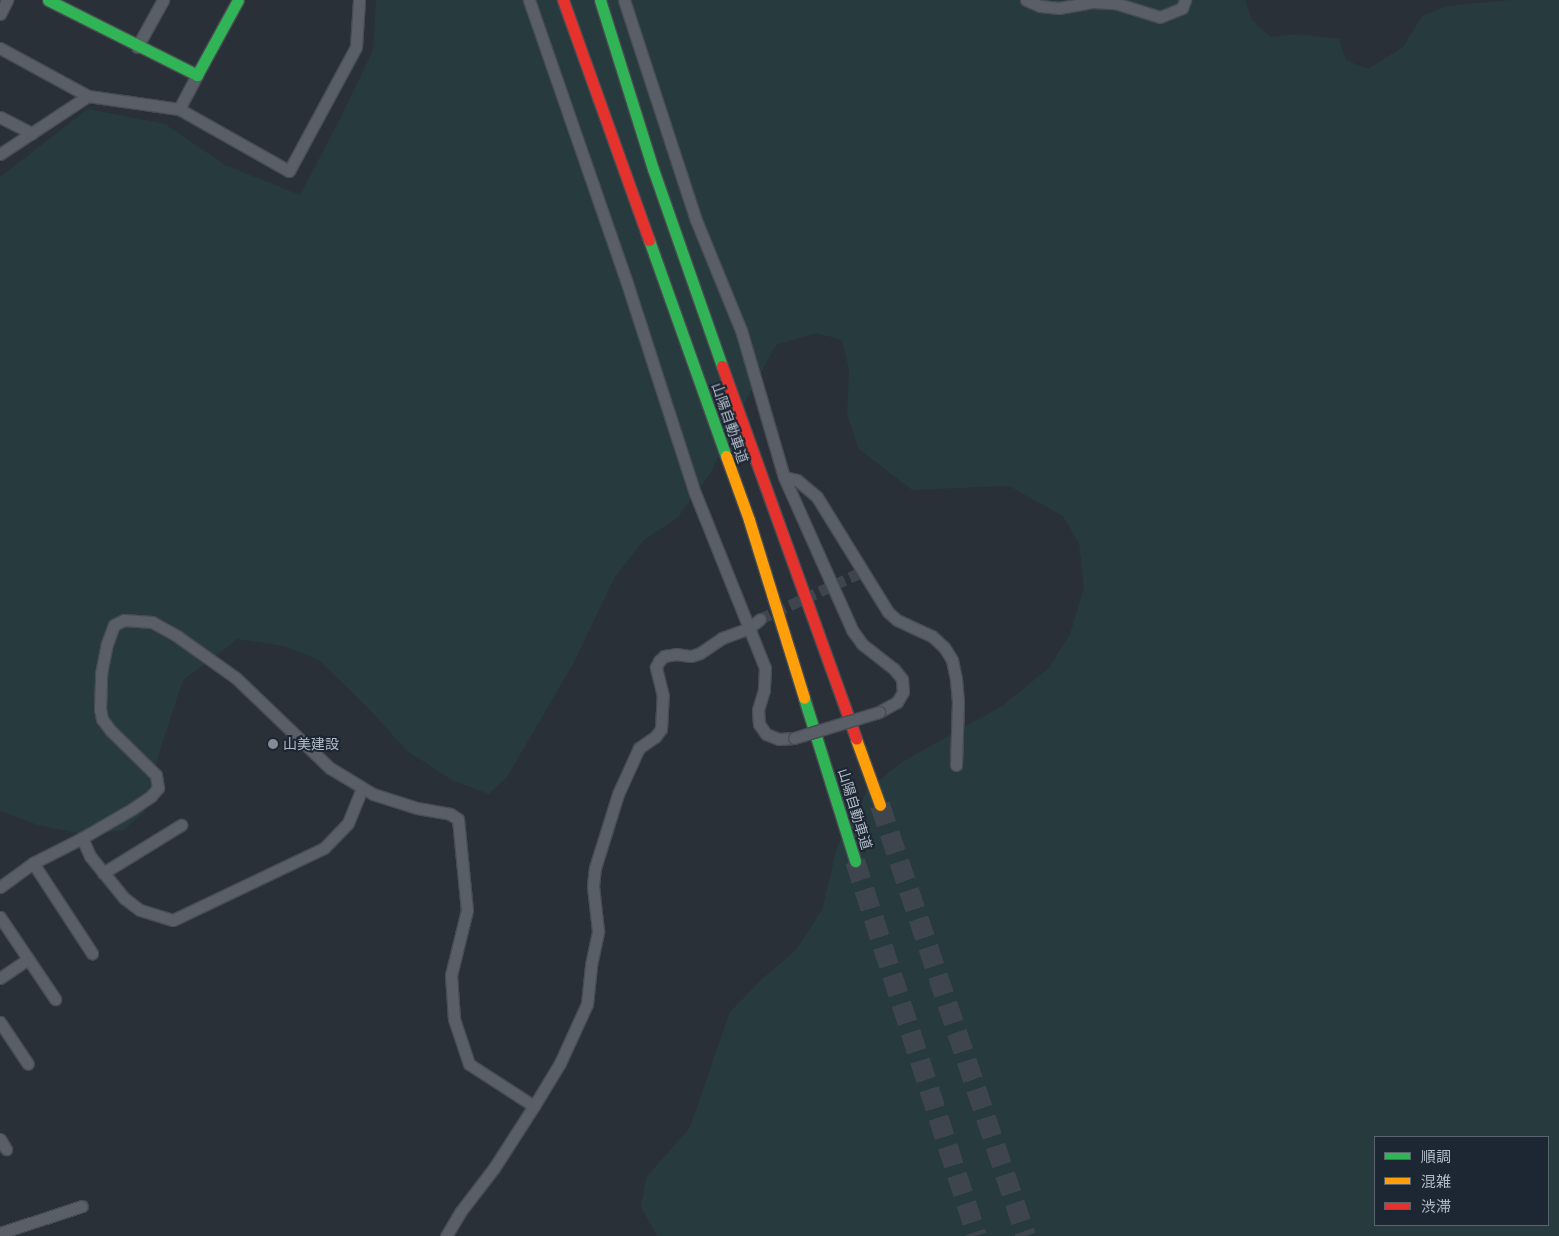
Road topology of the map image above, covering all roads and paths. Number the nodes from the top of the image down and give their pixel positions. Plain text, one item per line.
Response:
1 (7, 0) edge
2 (48, 0) edge
3 (163, 0) edge
4 (238, 0) edge
5 (359, 0) edge
6 (529, 0) edge
7 (563, 0) edge
8 (600, 0) edge
9 (624, 0) edge
10 (1026, 0) edge
11 (1185, 0) edge
12 (0, 14) edge
13 (137, 47) junction
14 (0, 48) edge
15 (197, 75) junction
16 (88, 96) junction
17 (179, 109) junction
18 (0, 117) edge
19 (32, 133) junction
20 (0, 154) edge
21 (784, 477) junction
22 (760, 619) tunnel mouth
23 (749, 628) junction
24 (956, 765) dead end
25 (362, 788) junction
26 (880, 805) tunnel mouth
27 (181, 825) dead end
28 (82, 838) junction
29 (854, 861) tunnel mouth
30 (34, 863) junction
31 (102, 873) junction
32 (0, 887) edge
33 (0, 917) edge
34 (92, 953) dead end
35 (28, 958) junction
36 (0, 978) edge
37 (55, 999) dead end
38 (0, 1022) edge
39 (28, 1064) dead end
40 (534, 1106) junction
41 (0, 1139) edge
42 (6, 1149) dead end
43 (82, 1206) dead end
44 (0, 1233) edge
45 (446, 1236) edge

1 - 12 street
2 - 13 main road
3 - 13 street
4 - 15 main road
5 - 17 street
6 - 23 street
7 - 29 main road, 山陽自動車道
8 - 26 main road, 山陽自動車道
9 - 21 street
10 - 11 street
13 - 15 main road
14 - 16 street
15 - 17 street
16 - 17 street
16 - 19 street
18 - 19 street
19 - 20 street
21 - 23 street, bridge
21 - 24 street
22 - 23 street
23 - 40 street
25 - 28 street
25 - 31 street
25 - 40 street
27 - 31 street
28 - 30 street
28 - 31 street
30 - 32 street
30 - 34 street
33 - 35 street
35 - 36 street
35 - 37 street
38 - 39 street
40 - 45 street
41 - 42 street
43 - 44 street

